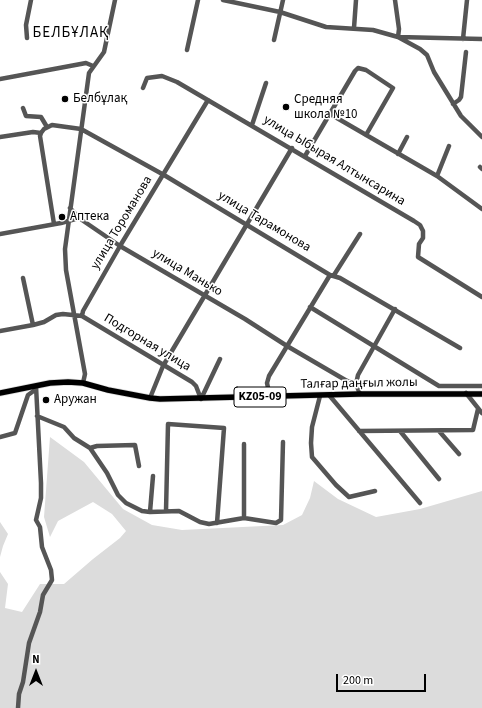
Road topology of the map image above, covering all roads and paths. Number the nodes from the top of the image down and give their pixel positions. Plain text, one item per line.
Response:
1 (31, 0) edge
2 (115, 0) edge
3 (198, 0) edge
4 (223, 0) edge
5 (283, 0) edge
6 (356, 0) edge
7 (395, 0) edge
8 (467, 0) edge
9 (280, 12) junction
10 (354, 28) junction
11 (398, 37) junction
12 (27, 38) dead end
13 (463, 39) junction
14 (482, 39) edge
15 (274, 40) dead end
16 (187, 50) dead end
17 (466, 52) dead end
18 (94, 66) junction
19 (0, 79) edge
20 (266, 83) dead end
21 (143, 88) dead end
22 (208, 100) junction
23 (454, 104) junction
24 (23, 108) dead end
25 (330, 114) junction
26 (252, 125) junction
27 (50, 126) junction
28 (81, 129) junction
29 (41, 133) junction
30 (366, 135) junction
31 (0, 137) edge
32 (407, 137) dead end
33 (482, 137) edge
34 (449, 146) dead end
35 (292, 148) junction
36 (398, 154) junction
37 (305, 156) junction
38 (164, 175) junction
39 (437, 176) junction
40 (70, 208) junction
41 (482, 209) edge
42 (79, 218) junction
43 (68, 221) junction
44 (54, 224) junction
45 (246, 225) junction
46 (0, 234) edge
47 (360, 234) dead end
48 (120, 246) junction
49 (332, 275) junction
50 (23, 278) dead end
51 (204, 296) junction
52 (482, 297) edge
53 (310, 307) junction
54 (395, 309) junction
55 (74, 315) junction
56 (82, 316) junction
57 (32, 325) junction
58 (0, 331) edge
59 (287, 346) junction
60 (373, 346) junction
61 (460, 348) dead end
62 (220, 358) dead end
63 (163, 366) junction
64 (83, 383) junction
65 (356, 384) junction
66 (482, 386) edge
67 (36, 388) junction
68 (0, 393) edge
69 (466, 393) junction
70 (360, 394) junction
71 (482, 394) edge
72 (329, 395) junction
73 (320, 396) junction
74 (270, 397) junction
75 (150, 398) junction
76 (201, 399) junction
77 (478, 409) junction
78 (482, 413) edge
79 (37, 416) junction
80 (359, 431) junction
81 (400, 431) junction
82 (439, 431) junction
83 (0, 437) edge
84 (283, 442) dead end
85 (244, 444) dead end
86 (90, 448) junction
87 (459, 454) dead end
88 (138, 466) dead end
89 (152, 476) dead end
90 (439, 479) dead end
91 (375, 491) dead end
92 (420, 504) dead end
93 (166, 511) junction
94 (150, 512) junction
95 (244, 518) junction
96 (217, 523) junction
97 (18, 708) edge

1 - 12 street
2 - 18 street
3 - 16 street
4 - 9 street
5 - 9 street
6 - 10 street
7 - 11 street
8 - 13 street
9 - 10 street
9 - 15 street
10 - 11 street
11 - 13 street
11 - 23 street
13 - 14 street
17 - 23 street
18 - 19 street
18 - 28 street
20 - 26 street
21 - 22 street, улица Ыбырая Алтынсарина
22 - 26 street, улица Ыбырая Алтынсарина
22 - 38 street, улица Тороманова
23 - 33 street
24 - 27 street
25 - 30 street
25 - 30 street
25 - 37 street
26 - 35 street, улица Ыбырая Алтынсарина
27 - 28 street, улица Тарамонова
27 - 29 street
28 - 38 street, улица Тарамонова
28 - 40 street
29 - 31 street
29 - 44 street
30 - 36 street
32 - 36 street
34 - 39 street
35 - 37 street, улица Ыбырая Алтынсарина
35 - 45 street
36 - 39 street
37 - 52 street, улица Ыбырая Алтынсарина
38 - 45 street, улица Тарамонова
38 - 48 street, улица Тороманова
39 - 41 street
40 - 42 street, улица Манько
40 - 43 street
42 - 43 street
42 - 48 street, улица Манько
43 - 44 street
43 - 55 street
44 - 46 street
45 - 49 street, улица Тарамонова
45 - 51 street
47 - 49 street
48 - 51 street, улица Манько
48 - 56 street, улица Тороманова
49 - 53 street
49 - 54 street, улица Тарамонова
50 - 57 street
51 - 59 street, улица Манько
51 - 63 street
53 - 59 street
53 - 60 street
54 - 60 street
54 - 61 street, улица Тарамонова
55 - 56 street, Подгорная улица
55 - 57 street, Подгорная улица
55 - 64 street
56 - 63 street, Подгорная улица
57 - 58 street, Подгорная улица
59 - 65 street, улица Манько
59 - 74 street
60 - 65 street
60 - 66 street
62 - 76 street
63 - 75 street
63 - 76 street, Подгорная улица
64 - 67 main road, Талғар даңғыл жолы / KZ05-09
64 - 75 main road, Талғар даңғыл жолы / KZ05-09
65 - 70 street
67 - 68 main road, Талғар даңғыл жолы / KZ05-09
67 - 79 street
67 - 83 street
69 - 70 main road, Талғар даңғыл жолы / KZ05-09
69 - 71 main road, Талғар даңғыл жолы / KZ05-09
69 - 77 street
70 - 72 main road, Талғар даңғыл жолы / KZ05-09
72 - 73 main road, Талғар даңғыл жолы / KZ05-09
72 - 80 street
73 - 74 main road, Талғар даңғыл жолы / KZ05-09
73 - 91 street
74 - 76 main road, Талғар даңғыл жолы / KZ05-09
75 - 76 main road, Талғар даңғыл жолы / KZ05-09
77 - 78 street
77 - 82 street
79 - 86 street
79 - 97 street
80 - 81 street
80 - 92 street
81 - 82 street
81 - 90 street
82 - 87 street
84 - 95 street
85 - 95 street
86 - 88 street
86 - 94 street
89 - 94 street
93 - 94 street
93 - 96 street
93 - 96 street
95 - 96 street

